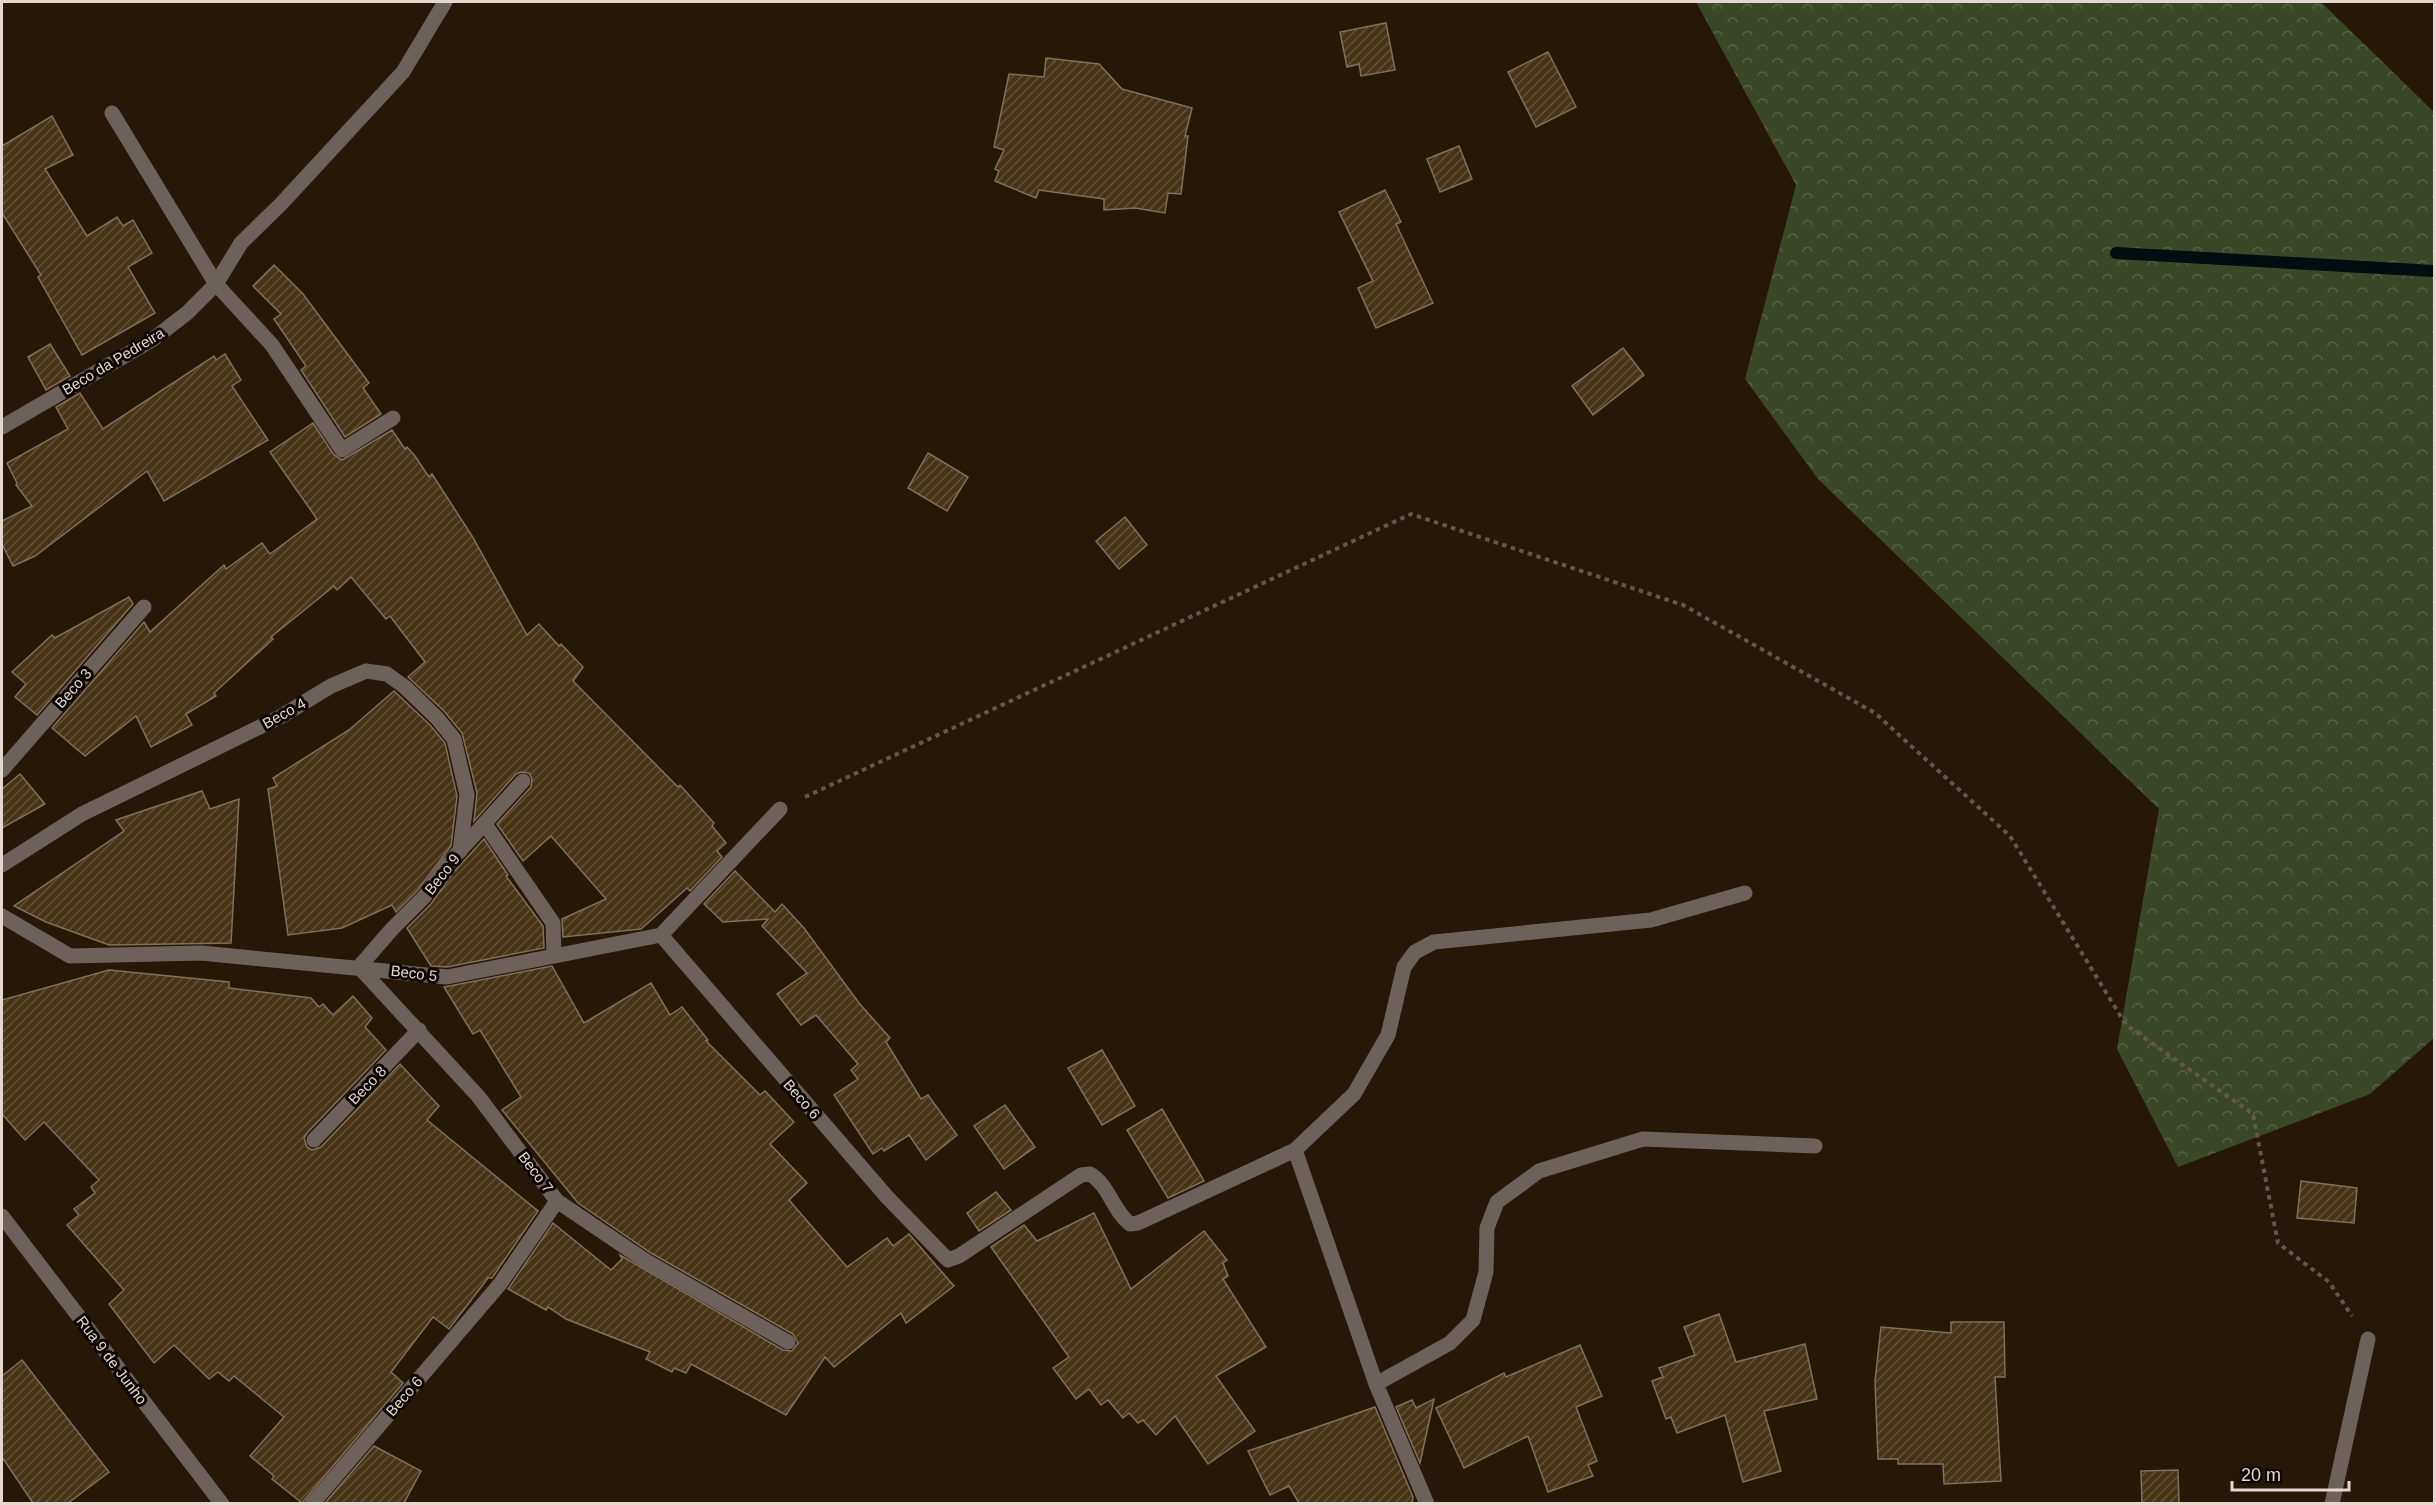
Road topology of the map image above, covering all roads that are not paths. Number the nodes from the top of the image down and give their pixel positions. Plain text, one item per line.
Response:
1 (445, 2) edge
2 (112, 113) dead end
3 (216, 284) junction
4 (393, 418) dead end
5 (2, 427) edge
6 (144, 607) dead end
7 (2, 770) edge
8 (523, 781) dead end
9 (780, 809) road end
10 (484, 824) junction
11 (460, 851) junction
12 (2, 865) edge
13 (1745, 892) dead end
14 (2, 916) edge
15 (660, 935) junction
16 (554, 955) junction
17 (359, 967) junction
18 (419, 1030) junction
19 (314, 1140) dead end
20 (1815, 1146) dead end
21 (1295, 1149) junction
22 (557, 1201) junction
23 (2, 1216) edge
24 (2368, 1339) road end
25 (788, 1342) dead end
26 (1376, 1384) junction
27 (222, 1503) edge
28 (312, 1503) edge
29 (1427, 1503) edge
30 (2332, 1503) edge

1 - 3 street, Beco da Pedreira
2 - 3 street
3 - 4 street
3 - 5 street, Beco da Pedreira
6 - 7 street, Beco 3
8 - 10 street, Beco 9
9 - 15 street
10 - 11 street, Beco 9
10 - 16 street
11 - 12 street, Beco 4
11 - 17 street, Beco 9
13 - 21 street
14 - 17 street, Beco 5
15 - 16 street, Beco 5
15 - 21 street, Beco 6
16 - 17 street, Beco 5
17 - 18 street, Beco 7
18 - 19 street, Beco 8
18 - 22 street, Beco 7
20 - 26 street
21 - 26 street
22 - 25 street, Beco 7
22 - 28 street, Beco 6
23 - 27 street, Rua 9 de Junho
24 - 30 street
26 - 29 street

